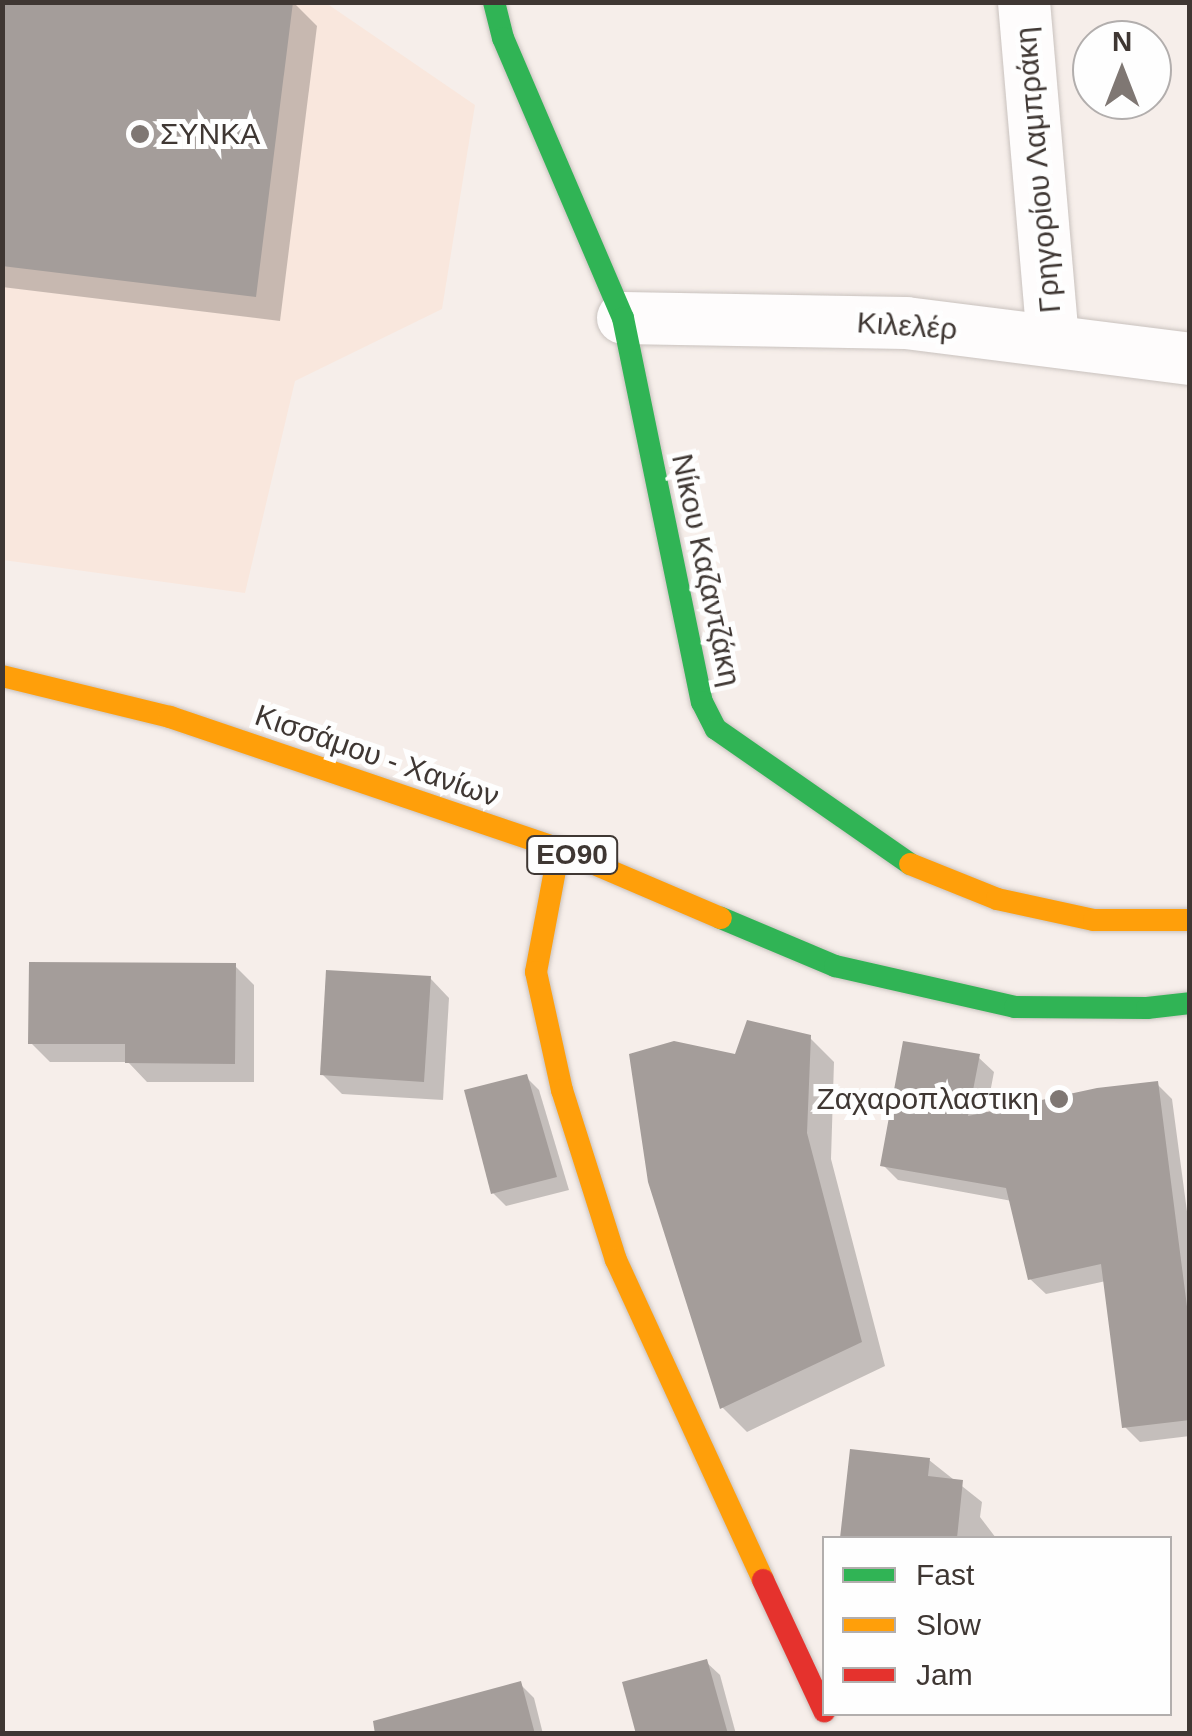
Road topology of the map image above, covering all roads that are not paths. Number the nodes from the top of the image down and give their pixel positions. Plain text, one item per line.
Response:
1 (494, 2) edge
2 (1024, 2) edge
3 (622, 318) junction
4 (1053, 338) junction
5 (1190, 358) edge
6 (2, 676) edge
7 (559, 849) junction
8 (1190, 920) edge
9 (1190, 1003) edge
10 (825, 1724) edge

1 - 3 street, Νίκου Καζαντζάκη
2 - 4 street, Γρηγορίου Λαμπράκη
3 - 4 street, Κιλελέρ
3 - 8 street, Νίκου Καζαντζάκη
4 - 5 street, Κιλελέρ
6 - 7 street, Κισσάμου - Χανίων / ΕΟ90
7 - 9 street, Κισσάμου - Χανίων / ΕΟ90
7 - 10 street

